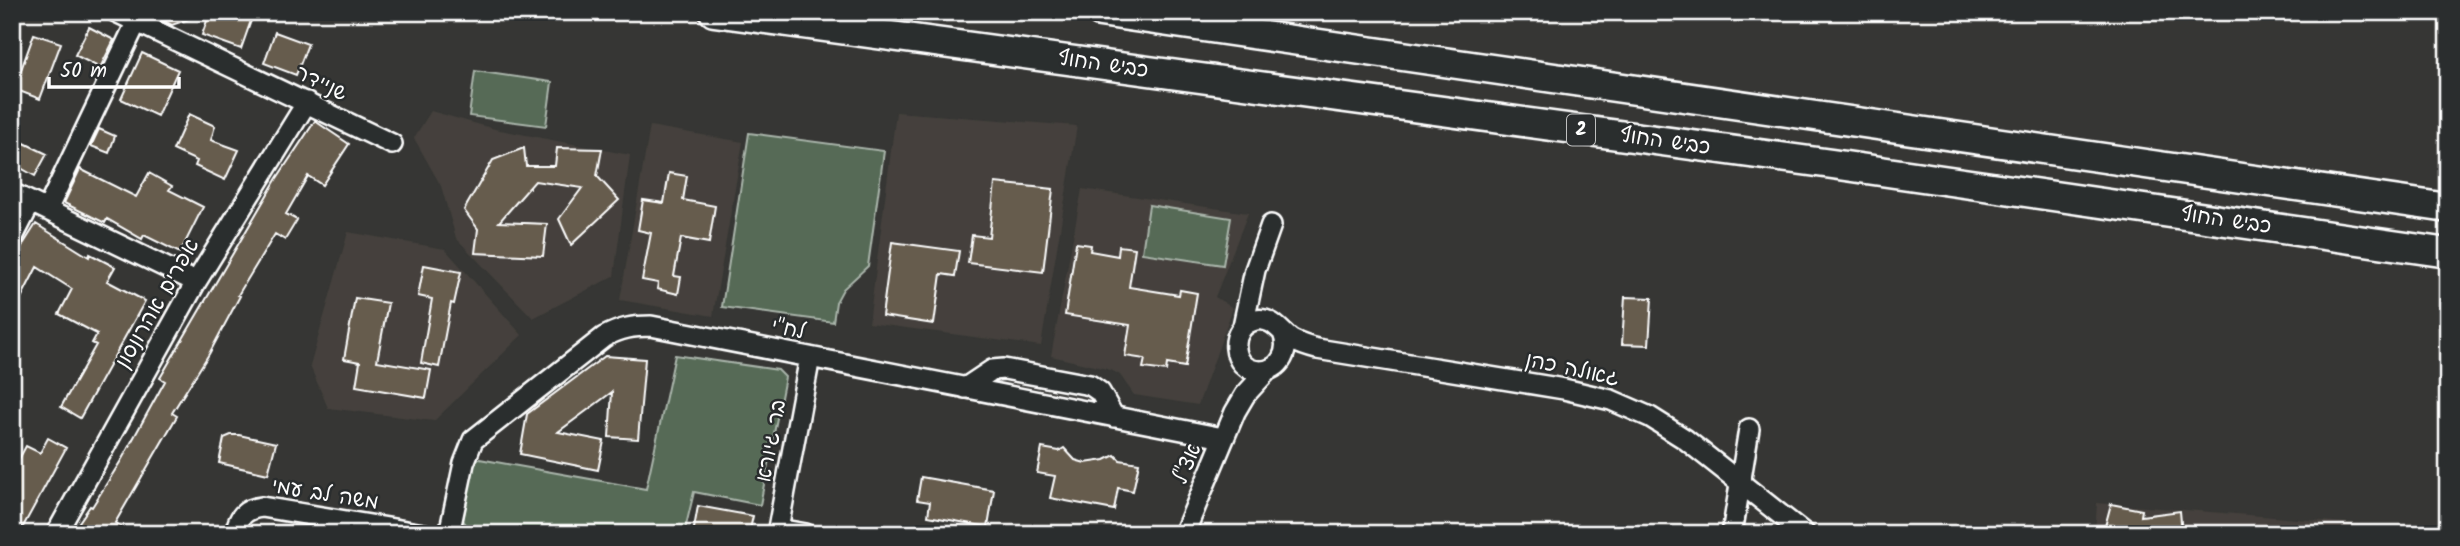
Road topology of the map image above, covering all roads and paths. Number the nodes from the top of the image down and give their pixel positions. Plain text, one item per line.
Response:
1 (116, 12) edge
2 (714, 12) edge
3 (1100, 12) edge
4 (137, 21) junction
5 (307, 102) junction
6 (392, 144) dead end
7 (12, 193) edge
8 (39, 206) junction
9 (2448, 208) edge
10 (1271, 225) dead end
11 (12, 239) edge
12 (2448, 253) edge
13 (196, 282) junction
14 (1252, 287) junction
15 (1243, 326) junction
16 (1277, 327) junction
17 (1332, 352) junction
18 (1236, 353) junction
19 (810, 357) junction
20 (1273, 367) junction
21 (965, 388) junction
22 (1235, 412) junction
23 (1114, 417) junction
24 (1749, 429) dead end
25 (1223, 438) junction
26 (1740, 482) junction
27 (778, 531) edge
28 (55, 534) edge
29 (235, 534) edge
30 (424, 534) edge
31 (449, 534) edge
32 (806, 534) edge
33 (1184, 534) edge
34 (1732, 534) edge
35 (1805, 534) edge

1 - 4 street, שניידר
2 - 12 highway, כביש החוף / 2
3 - 9 highway, 2
4 - 5 street, שניידר
4 - 8 street
5 - 6 street, שניידר
5 - 13 street, אפרים אהרונסון
7 - 8 street
8 - 11 street
8 - 13 street
10 - 14 street
13 - 28 street, אפרים אהרונסון
14 - 15 street
14 - 16 street
15 - 16 street
15 - 18 street
16 - 17 street, גאולה כהן
16 - 20 street
17 - 20 street, גאולה כהן
17 - 26 street, גאולה כהן
18 - 20 street
18 - 22 street, אצ"ל
19 - 21 street, לח"י
19 - 27 street, בר גיורא
19 - 31 street, לח"י
20 - 22 street, אצ"ל
21 - 23 street, לח"י
21 - 23 street
22 - 25 street, אצ"ל
23 - 25 street, לח"י
24 - 26 street
25 - 33 street, אצ"ל
26 - 34 street
26 - 35 street, גאולה כהן
27 - 32 street
29 - 30 street, משה לב עמי

